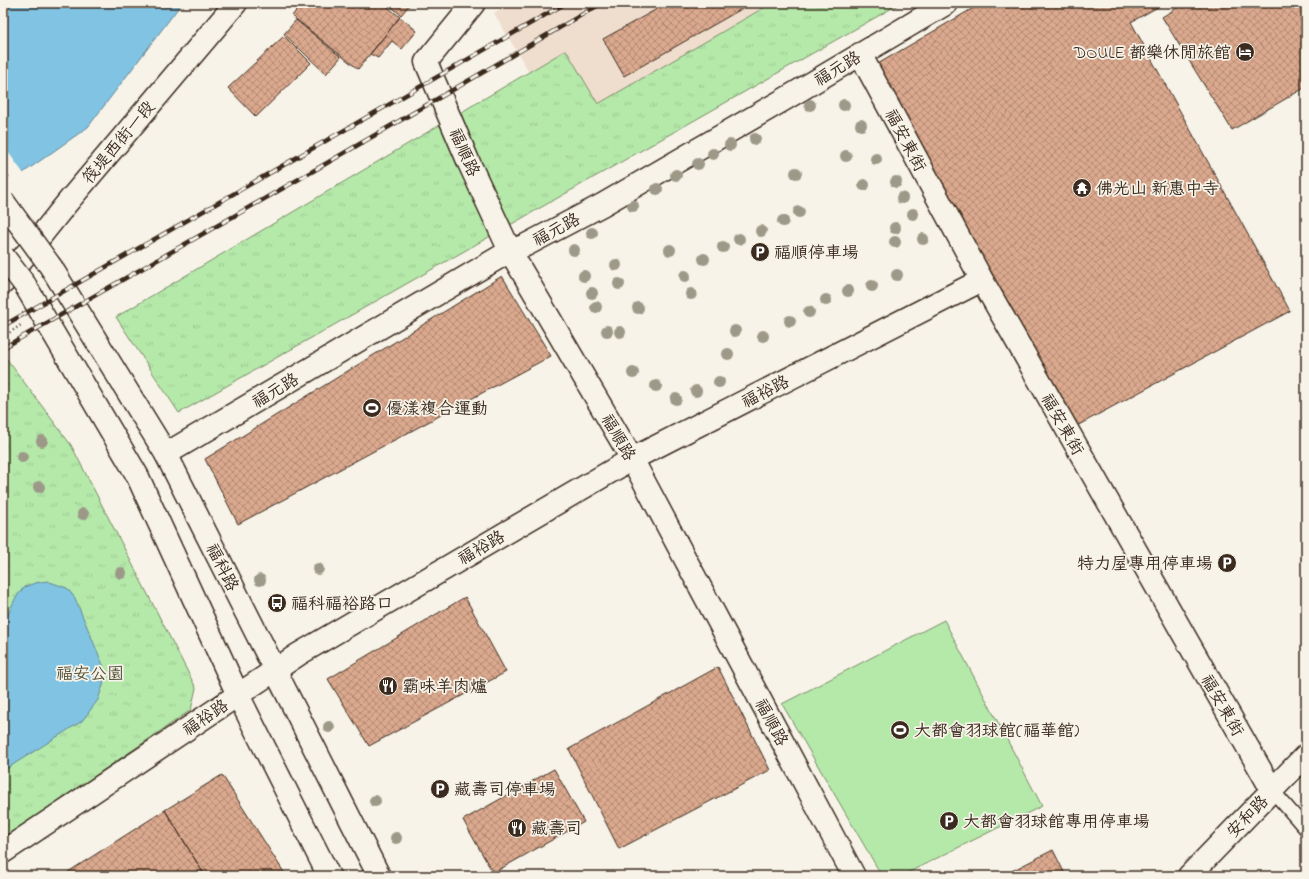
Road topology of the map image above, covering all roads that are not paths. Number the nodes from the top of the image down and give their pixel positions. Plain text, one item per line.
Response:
1 (236, 3) edge
2 (474, 3) edge
3 (946, 3) edge
4 (860, 54) junction
5 (3, 200) edge
6 (510, 251) junction
7 (3, 256) edge
8 (982, 280) junction
9 (3, 283) edge
10 (166, 454) junction
11 (632, 459) junction
12 (276, 670) junction
13 (238, 696) junction
14 (1306, 755) edge
15 (1272, 790) junction
16 (1306, 829) edge
17 (3, 852) edge
18 (329, 876) edge
19 (379, 876) edge
20 (854, 876) edge
21 (1189, 876) edge

1 - 9 street, 筏堤西街一段
2 - 6 street, 福順路
3 - 4 street, 福元路
4 - 6 street, 福元路
4 - 8 street, 福安東街
5 - 10 street, 福科路, bridge
6 - 10 street, 福元路
6 - 11 street, 福順路
7 - 13 street, bridge
8 - 11 street, 福裕路
8 - 15 street, 福安東街
10 - 12 street, 福科路
11 - 12 street, 福裕路
11 - 20 street, 福順路
12 - 13 street, 福裕路
12 - 19 street, 福科路
13 - 17 street, 福裕路
13 - 18 street
14 - 15 street, 安和路
15 - 16 lane
15 - 21 street, 安和路

